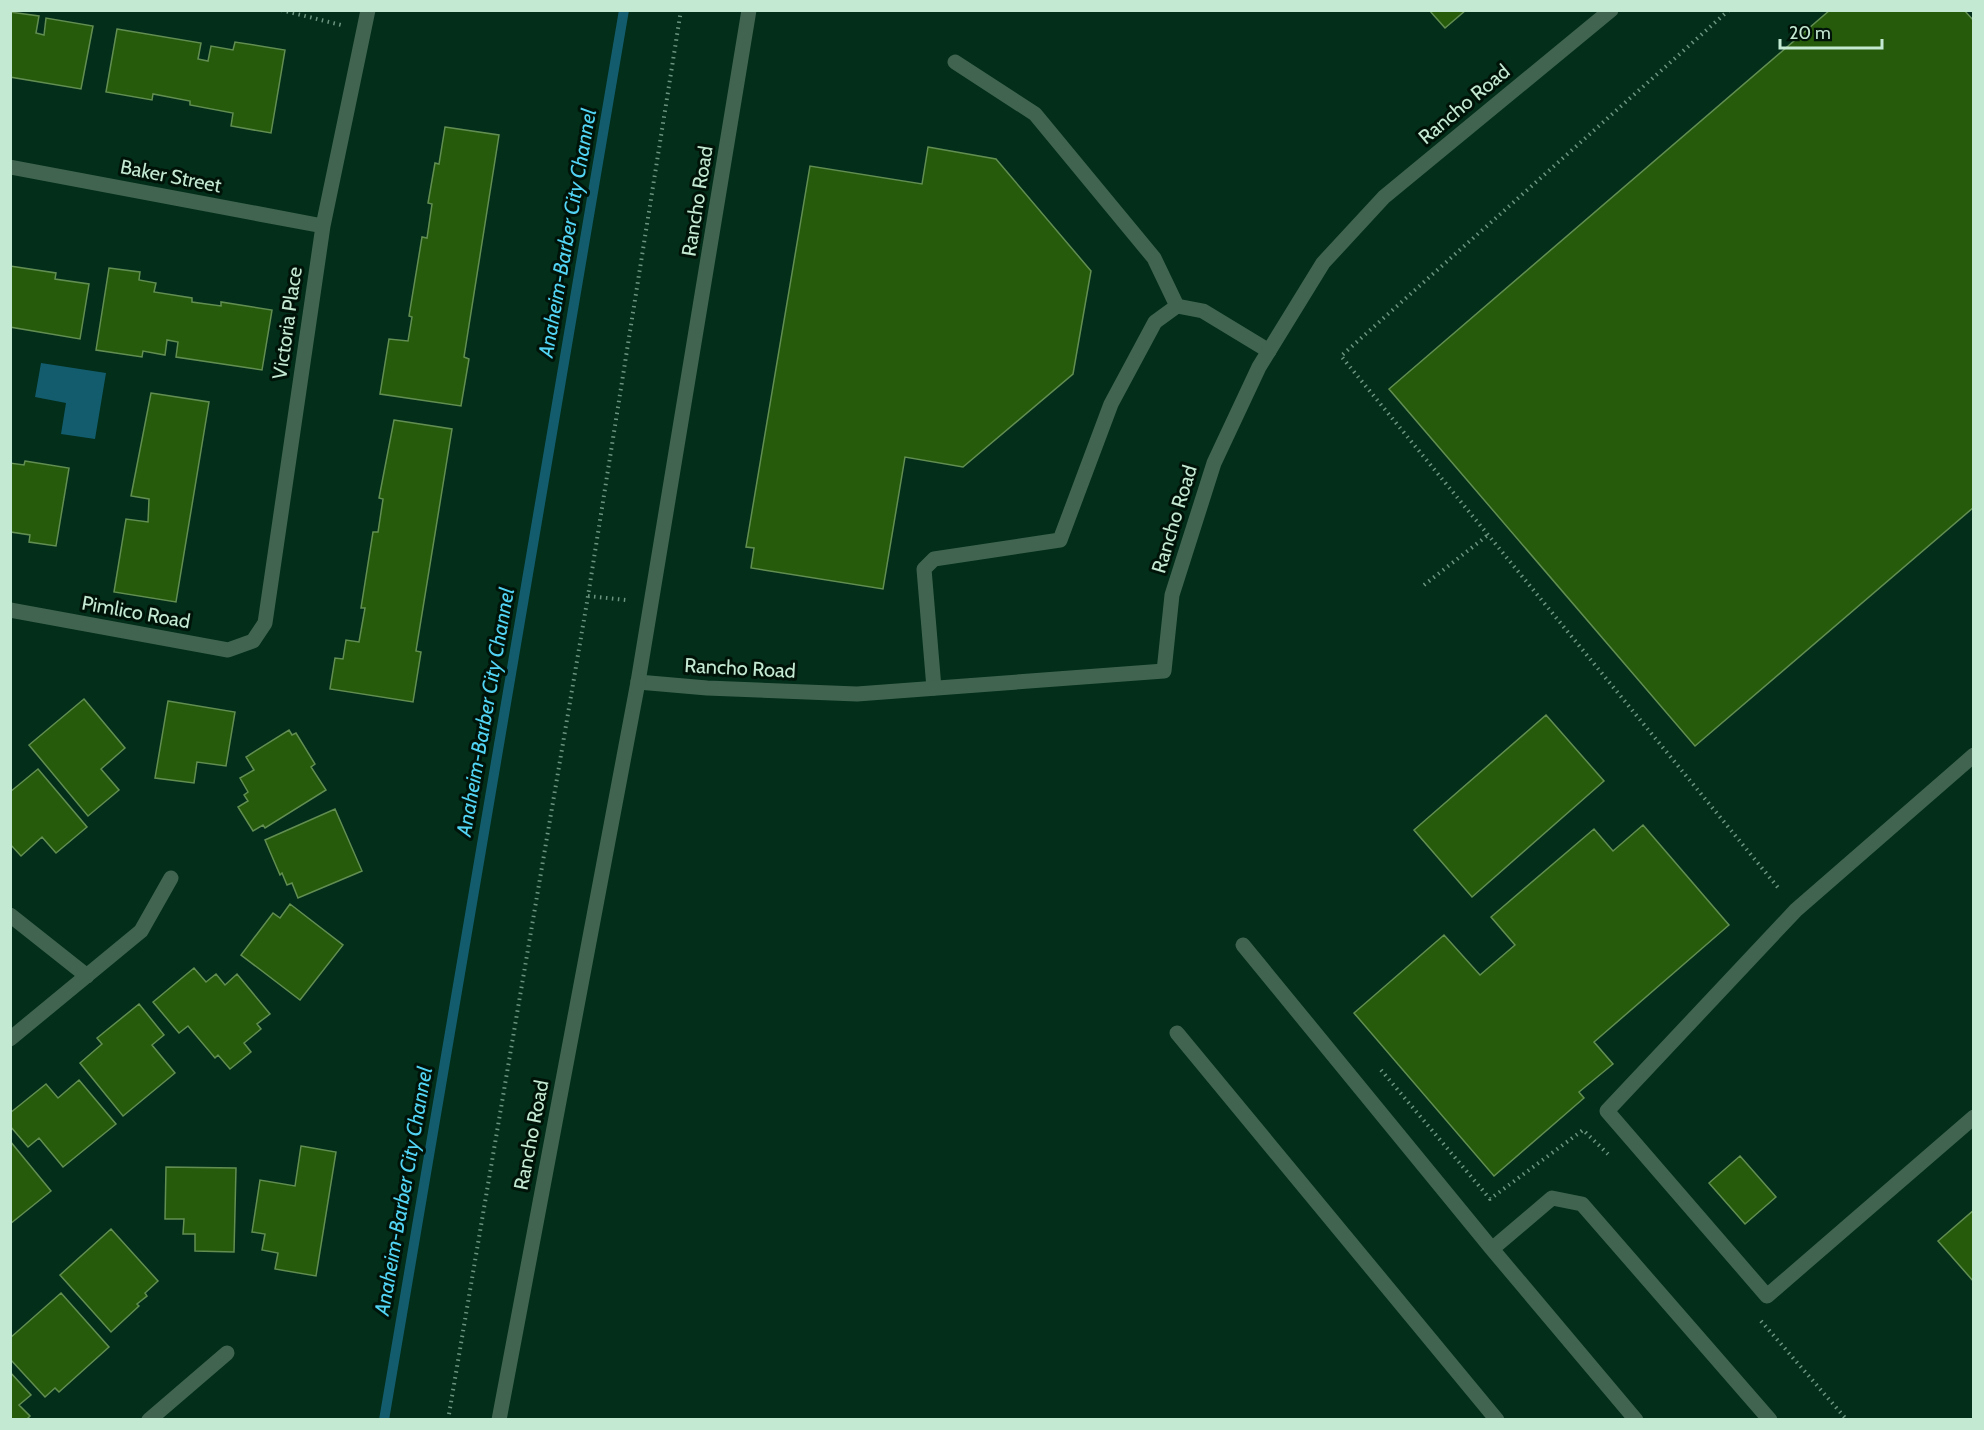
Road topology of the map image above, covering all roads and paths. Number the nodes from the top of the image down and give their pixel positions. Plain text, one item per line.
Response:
1 (281, 10) edge
2 (368, 10) edge
3 (681, 10) edge
4 (749, 10) edge
5 (1611, 10) edge
6 (1729, 10) edge
7 (363, 30) junction
8 (955, 62) dead end
9 (10, 167) edge
10 (323, 226) junction
11 (1177, 306) junction
12 (1269, 351) junction
13 (1488, 535) junction
14 (1424, 585) dead end
15 (588, 596) junction
16 (652, 604) junction
17 (10, 610) edge
18 (253, 641) joint
19 (638, 681) junction
20 (934, 688) junction
21 (1974, 755) edge
22 (171, 878) dead end
23 (1797, 910) junction
24 (10, 915) edge
25 (1243, 945) dead end
26 (87, 976) junction
27 (1177, 1033) dead end
28 (10, 1039) edge
29 (1974, 1117) edge
30 (1492, 1249) junction
31 (227, 1353) dead end
32 (149, 1419) edge
33 (448, 1419) edge
34 (499, 1419) edge
35 (1497, 1419) edge
36 (1636, 1419) edge
37 (1770, 1419) edge

1 - 7 path
2 - 7 street, Victoria Place
3 - 15 path
4 - 16 street, Rancho Road
5 - 12 street, Rancho Road
6 - 13 path
7 - 10 street, Victoria Place
8 - 11 street
9 - 10 street, Baker Street
10 - 18 street, Victoria Place
11 - 12 street
11 - 20 street
12 - 20 street, Rancho Road
13 - 14 path
13 - 23 path
15 - 16 path
15 - 33 path
16 - 19 street, Rancho Road
17 - 18 street, Pimlico Road
19 - 20 street, Rancho Road
19 - 34 street, Rancho Road
21 - 23 street
22 - 26 street
23 - 29 street
24 - 26 street
25 - 30 street
26 - 28 street
27 - 35 street
30 - 36 street
30 - 37 street
31 - 32 street

